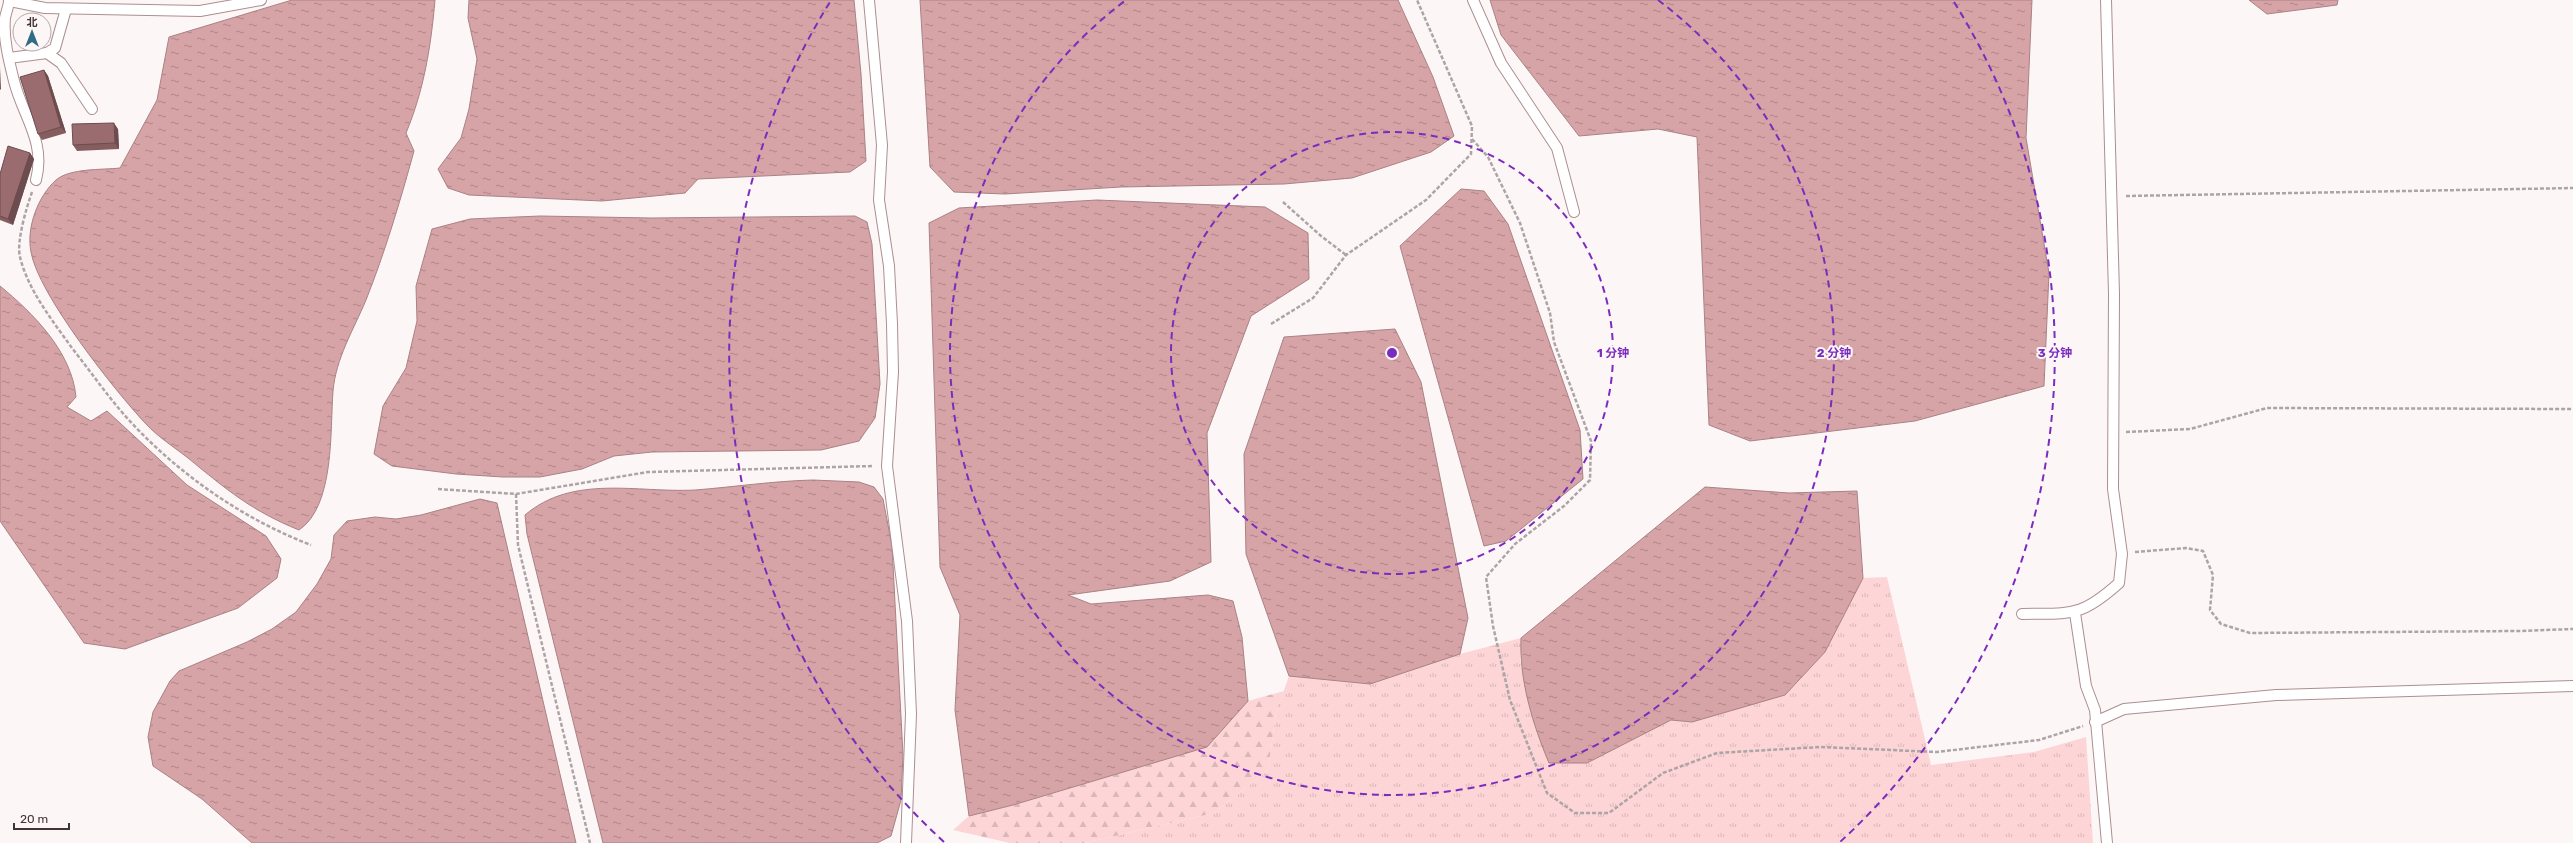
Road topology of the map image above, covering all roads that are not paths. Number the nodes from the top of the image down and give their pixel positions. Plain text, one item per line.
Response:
1 (261, 0) edge
2 (868, 0) edge
3 (1473, 0) edge
4 (2106, 0) edge
5 (9, 1) edge
6 (66, 9) junction
7 (2, 33) edge
8 (48, 53) junction
9 (9, 58) junction
10 (92, 109) dead end
11 (36, 180) road end
12 (1574, 212) dead end
13 (2075, 613) junction
14 (2022, 614) dead end
15 (2573, 686) edge
16 (2095, 722) junction
17 (906, 843) edge
18 (2107, 843) edge

1 - 6 lane
2 - 17 lane
3 - 12 lane
4 - 13 lane
5 - 6 lane
5 - 7 lane
6 - 8 lane
7 - 9 lane
8 - 9 lane
8 - 10 lane
9 - 11 lane
13 - 14 lane
13 - 16 lane
15 - 16 lane
16 - 18 lane

